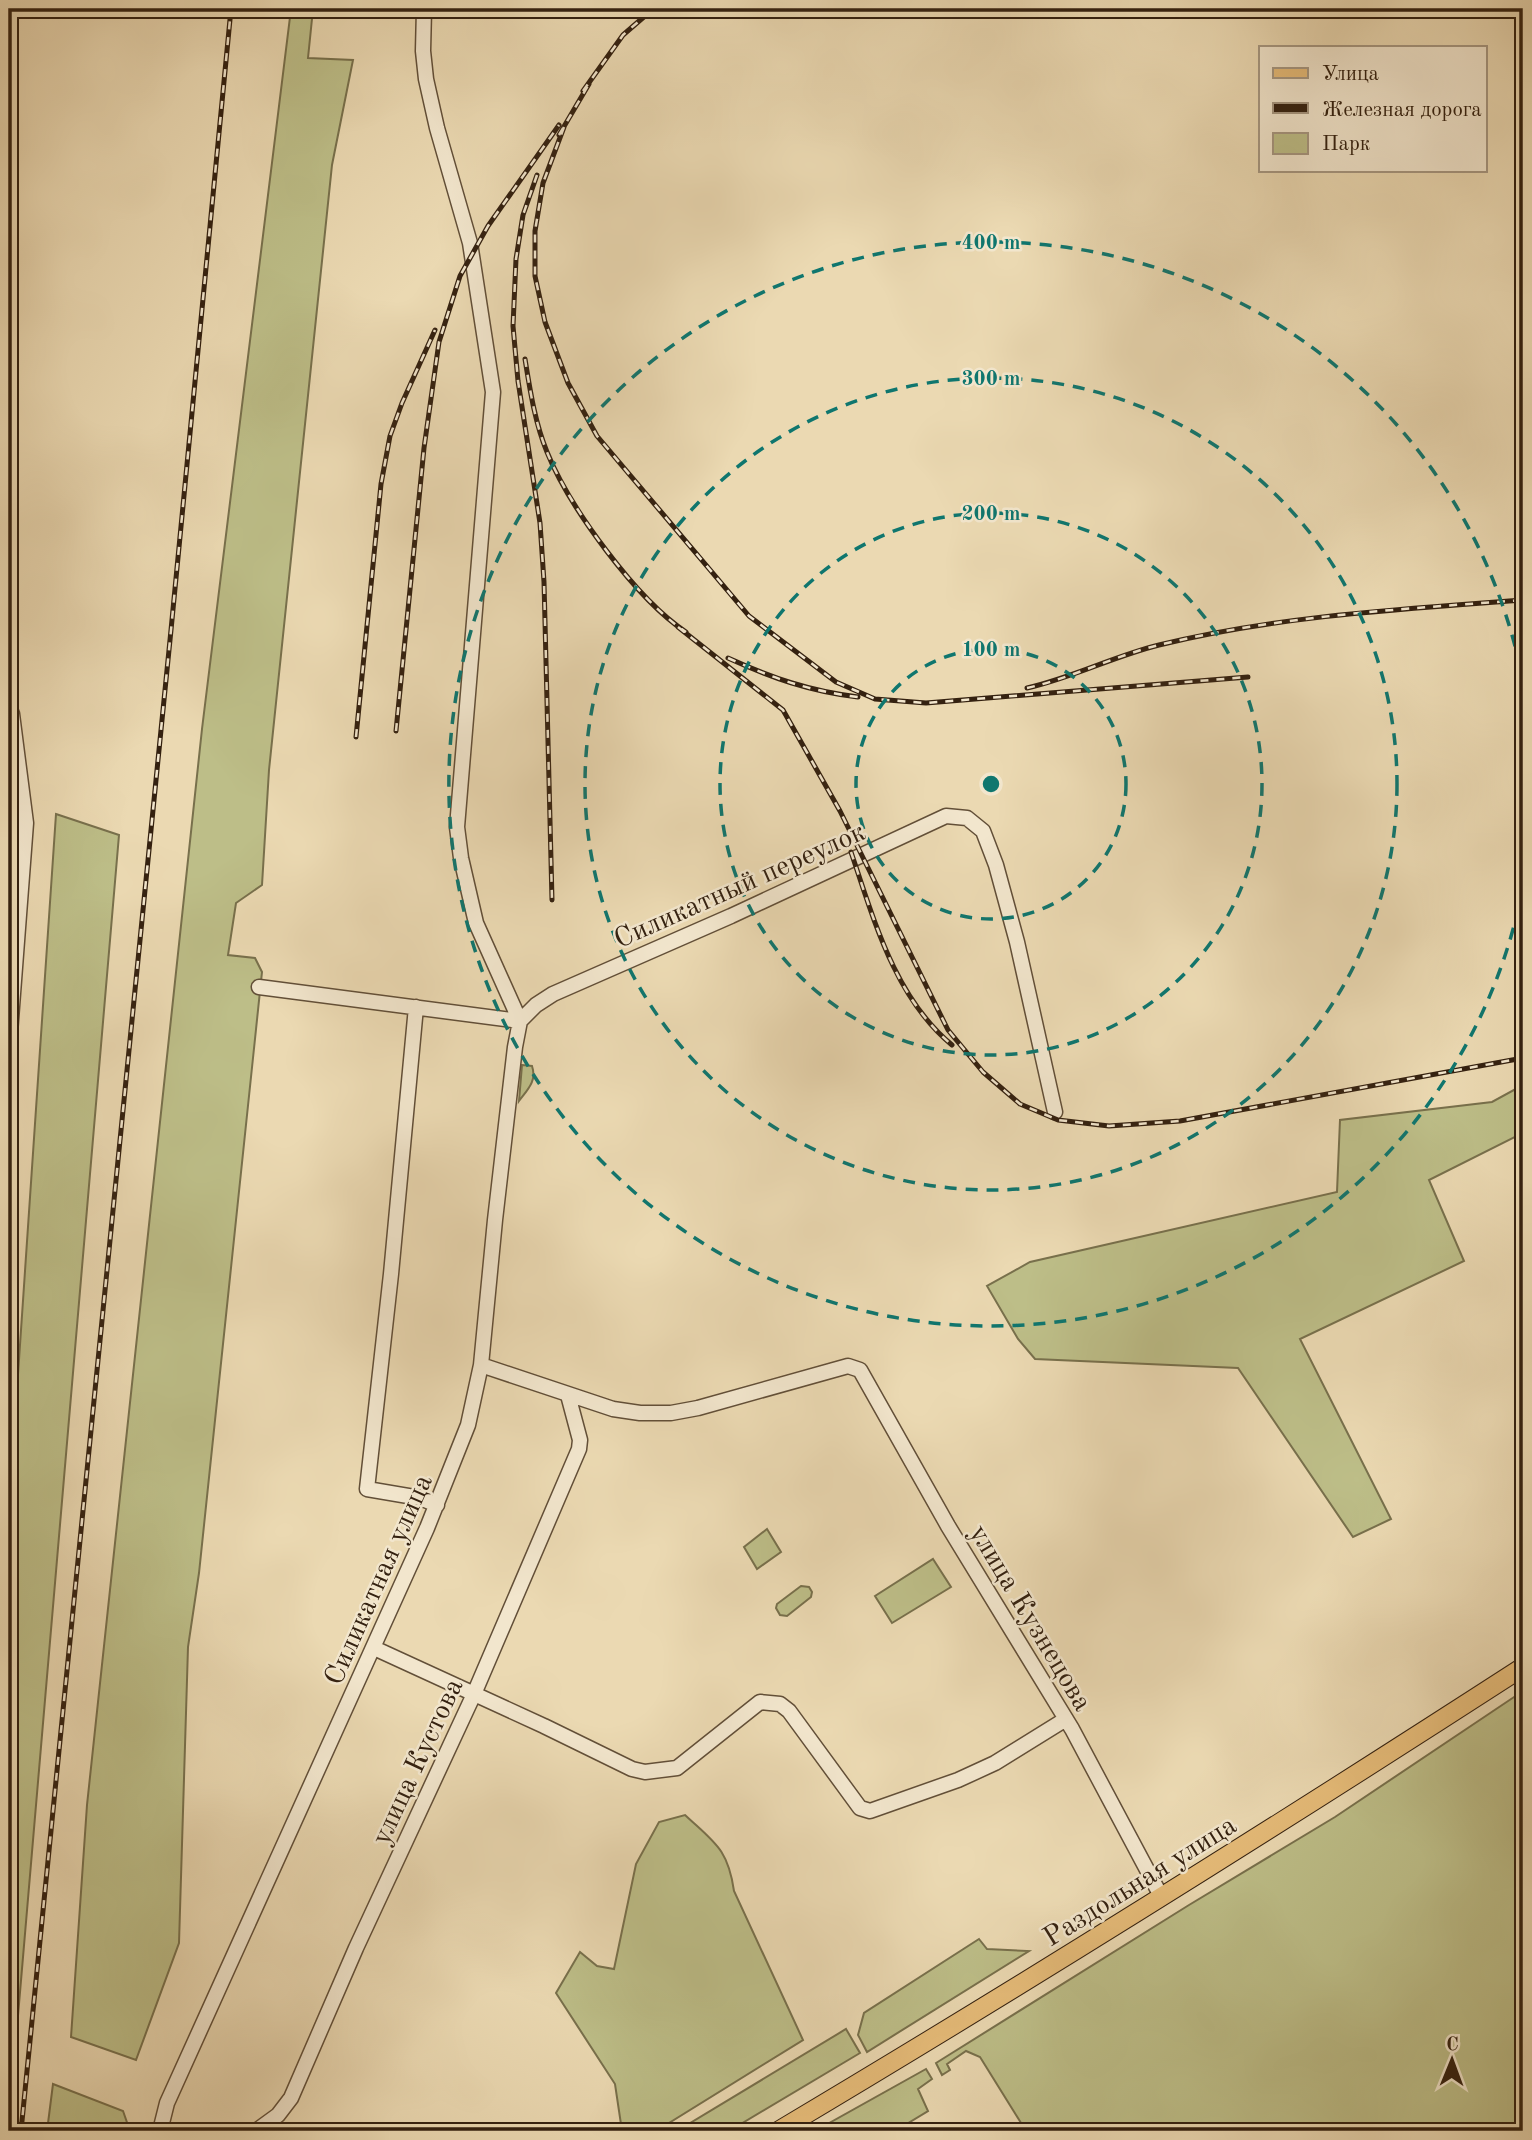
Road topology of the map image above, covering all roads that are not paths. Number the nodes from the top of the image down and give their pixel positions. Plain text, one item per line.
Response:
1 (424, 9) edge
2 (9, 706) edge
3 (259, 987) dead end
4 (415, 1007) junction
5 (520, 1021) junction
6 (9, 1046) edge
7 (1055, 1112) dead end
8 (481, 1365) junction
9 (568, 1395) junction
10 (437, 1505) junction
11 (374, 1648) junction
12 (1523, 1667) edge
13 (474, 1693) junction
14 (1066, 1719) junction
15 (1161, 1896) junction
16 (160, 2127) edge
17 (256, 2131) edge
18 (778, 2131) edge

1 - 5 street
2 - 6 street
3 - 4 street
4 - 5 street
4 - 10 street
5 - 7 street, Силикатный переулок
5 - 8 street, Силикатная улица
8 - 9 street
8 - 10 street, Силикатная улица
9 - 13 street, улица Кустова
9 - 14 street, улица Кузнецова
10 - 11 street, Силикатная улица
11 - 13 street
11 - 16 street, Силикатная улица
12 - 15 main road, Раздольная улица
13 - 14 street
13 - 17 street, улица Кустова
14 - 15 street, улица Кузнецова
15 - 18 main road, Раздольная улица

